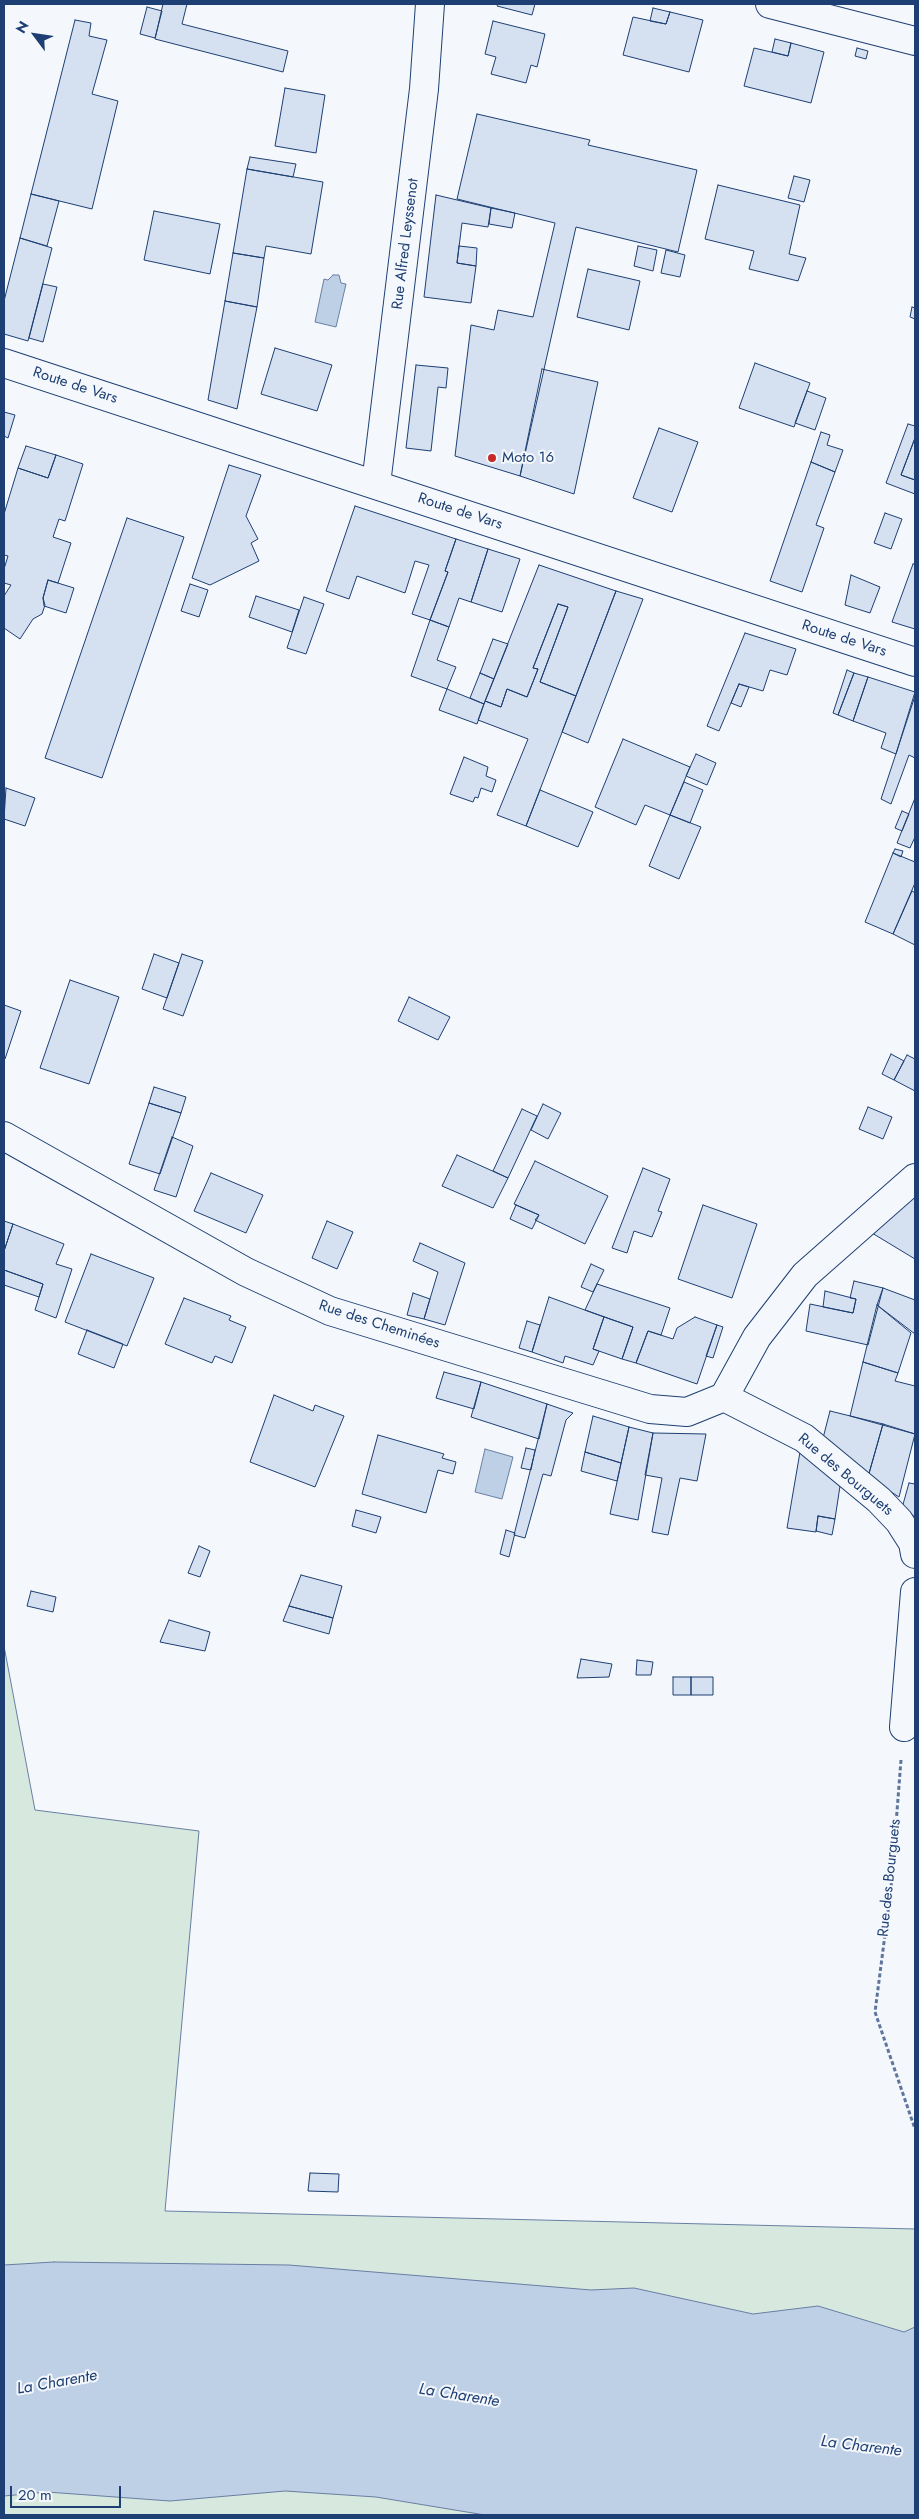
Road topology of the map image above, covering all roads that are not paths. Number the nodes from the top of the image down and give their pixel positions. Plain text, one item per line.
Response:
1 (430, 4) edge
2 (770, 4) edge
3 (915, 41) edge
4 (4, 363) edge
5 (376, 484) junction
6 (915, 662) edge
7 (4, 1136) edge
8 (915, 1178) edge
9 (724, 1398) junction
10 (915, 1554) edge
11 (915, 1592) edge
12 (904, 1727) road end

1 - 5 street, Rue Alfred Leyssenot
2 - 3 street
4 - 5 street, Route de Vars
5 - 6 street, Route de Vars
7 - 9 street, Rue des Cheminées
8 - 9 street
9 - 10 street, Rue des Bourguets
11 - 12 street

